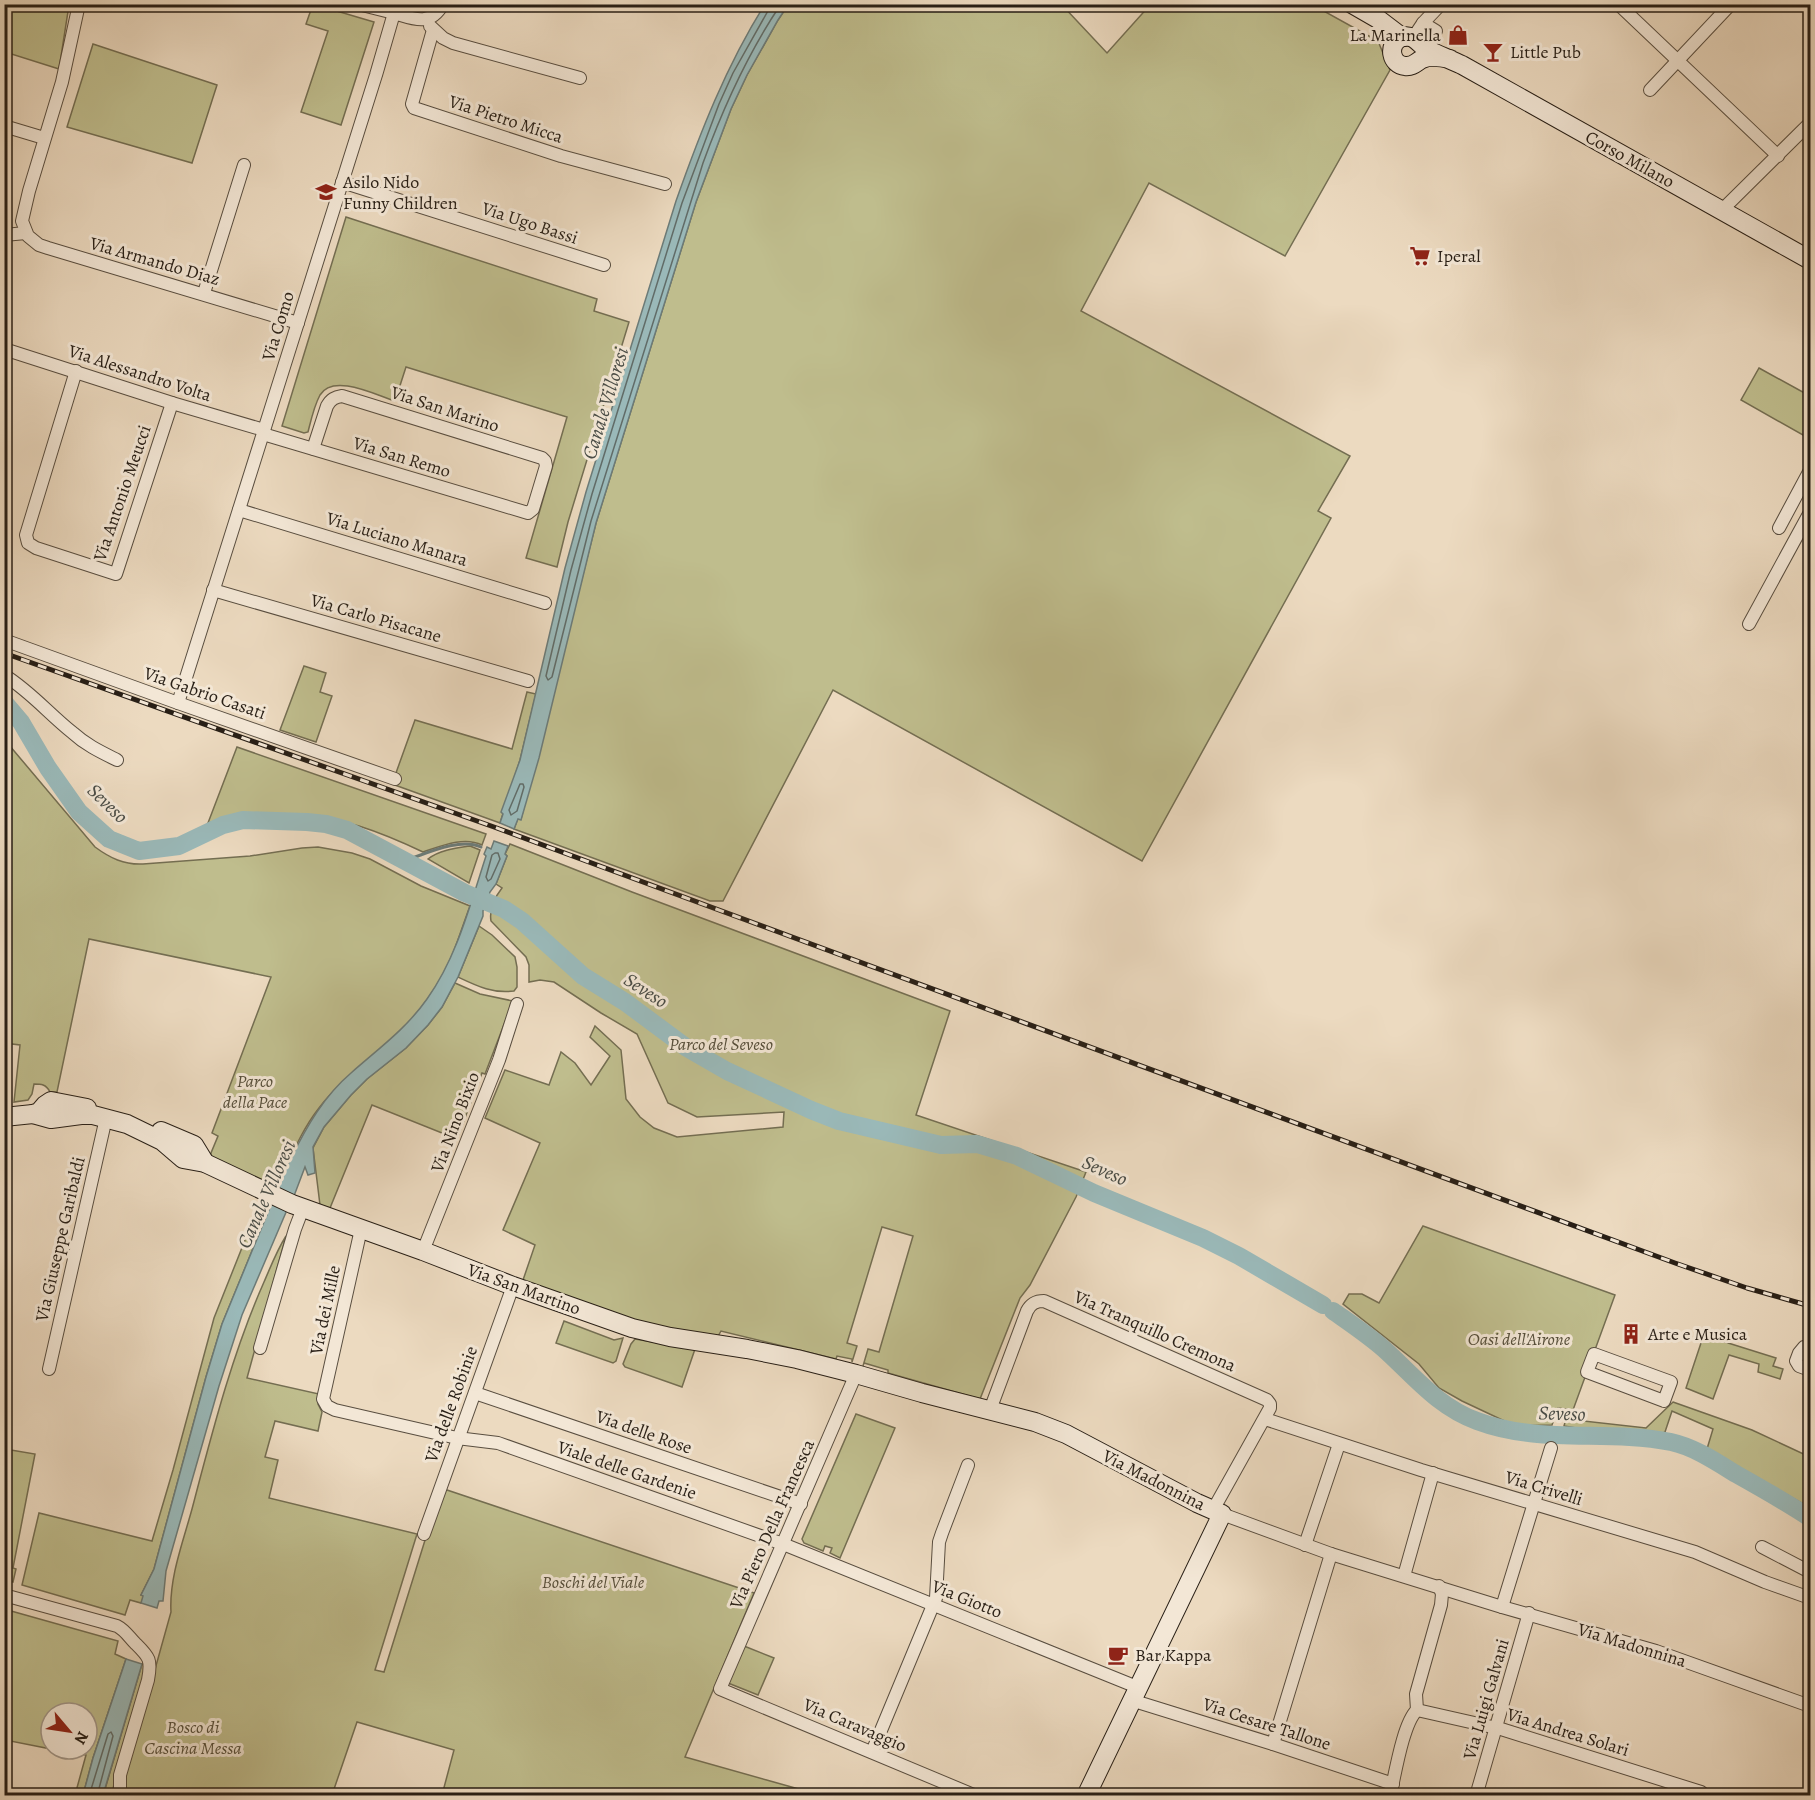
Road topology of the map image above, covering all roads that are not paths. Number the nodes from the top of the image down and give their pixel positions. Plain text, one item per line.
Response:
1 (79, 4) edge
2 (358, 4) edge
3 (442, 4) edge
4 (1352, 4) edge
5 (1441, 4) edge
6 (1618, 4) edge
7 (1731, 4) edge
8 (393, 13) junction
9 (430, 25) junction
10 (1436, 31) dead end
11 (1412, 41) junction
12 (1678, 61) junction
13 (580, 78) dead end
14 (1650, 90) dead end
15 (1810, 123) edge
16 (4, 126) edge
17 (44, 138) junction
18 (1778, 156) junction
19 (244, 165) dead end
20 (342, 182) junction
21 (665, 184) dead end
22 (1722, 210) junction
23 (26, 233) junction
24 (4, 235) edge
25 (1810, 260) edge
26 (604, 265) dead end
27 (204, 293) junction
28 (298, 322) junction
29 (4, 349) edge
30 (76, 371) junction
31 (172, 403) junction
32 (264, 432) junction
33 (313, 449) junction
34 (1810, 470) edge
35 (239, 510) junction
36 (1810, 512) edge
37 (530, 513) joint
38 (1779, 528) dead end
39 (213, 590) junction
40 (545, 603) dead end
41 (1749, 624) dead end
42 (4, 640) edge
43 (4, 675) edge
44 (528, 681) dead end
45 (178, 703) junction
46 (117, 760) dead end
47 (395, 779) dead end
48 (517, 1004) dead end
49 (33, 1114) junction
50 (4, 1117) edge
51 (106, 1118) junction
52 (205, 1163) junction
53 (298, 1206) junction
54 (361, 1229) junction
55 (423, 1251) junction
56 (513, 1286) junction
57 (1810, 1346) edge
58 (260, 1348) dead end
59 (49, 1369) dead end
60 (1810, 1370) edge
61 (856, 1374) junction
62 (1671, 1382) joint
63 (475, 1393) junction
64 (323, 1400) joint
65 (990, 1410) junction
66 (1265, 1419) junction
67 (457, 1438) junction
68 (1339, 1444) junction
69 (1551, 1448) dead end
70 (968, 1465) dead end
71 (1433, 1473) junction
72 (801, 1504) junction
73 (1532, 1504) junction
74 (1217, 1512) junction
75 (424, 1534) dead end
76 (783, 1544) junction
77 (1305, 1545) junction
78 (1762, 1547) dead end
79 (1331, 1554) junction
80 (1810, 1572) edge
81 (1404, 1576) junction
82 (1444, 1591) junction
83 (4, 1594) edge
84 (1810, 1598) edge
85 (934, 1605) junction
86 (1502, 1606) junction
87 (1529, 1613) junction
88 (720, 1689) joint
89 (1134, 1694) junction
90 (1810, 1704) edge
91 (1417, 1710) junction
92 (1496, 1729) junction
93 (1273, 1744) junction
94 (872, 1752) junction
95 (1391, 1790) edge
96 (1092, 1794) edge
97 (123, 1796) edge
98 (976, 1796) edge
99 (1476, 1796) edge
100 (1706, 1796) edge

1 - 17 street
2 - 8 street
3 - 9 street
4 - 11 street
5 - 11 street
6 - 12 street
7 - 12 street
8 - 9 street
8 - 20 street, Via Como
9 - 13 street
9 - 21 street, Via Pietro Micca
10 - 11 street
11 - 22 street, Corso Milano
12 - 14 street
12 - 18 street
15 - 18 street
16 - 17 street
17 - 23 street
18 - 22 street
19 - 27 street
20 - 26 street, Via Ugo Bassi
20 - 28 street, Via Como
22 - 25 street, Corso Milano
23 - 24 street
23 - 27 street, Via Armando Diaz
27 - 28 street, Via Armando Diaz
28 - 32 street, Via Como
29 - 30 street, Via Alessandro Volta
30 - 31 street, Via Alessandro Volta
30 - 31 street, Via Antonio Meucci
31 - 32 street, Via Alessandro Volta
32 - 33 street, Via San Remo
32 - 35 street, Via Como
33 - 37 street, Via San Remo
33 - 37 street, Via San Marino
34 - 38 street
35 - 39 street, Via Como
35 - 40 street, Via Luciano Manara
36 - 41 street
39 - 44 street, Via Carlo Pisacane
39 - 45 street, Via Como
42 - 45 street, Via Gabrio Casati
43 - 46 street
45 - 47 street, Via Gabrio Casati
48 - 55 street, Via Nino Bixio
49 - 50 street, Via San Martino
49 - 51 street, Via San Martino
49 - 52 street, Via San Martino
51 - 52 street, Via San Martino
51 - 59 street, Via Giuseppe Garibaldi
52 - 53 street, Via San Martino
53 - 54 street, Via San Martino
53 - 58 street
54 - 55 street, Via San Martino
54 - 64 street, Via dei Mille
55 - 56 street, Via San Martino
56 - 61 street, Via San Martino
56 - 63 street, Via delle Robinie
57 - 60 street
61 - 65 street, Via Madonnina
61 - 72 street, Via Piero Della Francesca
62 - 62 street
63 - 67 street, Via delle Robinie
63 - 72 street, Via delle Rose
64 - 67 street, Viale delle Gardenie
65 - 66 street, Via Tranquillo Cremona
65 - 74 street, Via Madonnina
66 - 68 street, Via Crivelli
66 - 74 street
67 - 75 street, Via delle Robinie
67 - 76 street, Viale delle Gardenie
68 - 71 street, Via Crivelli
68 - 77 street
69 - 73 street
70 - 85 street
71 - 73 street, Via Crivelli
71 - 81 street
72 - 76 street, Via Piero Della Francesca
73 - 84 street, Via Crivelli
73 - 86 street
74 - 77 street, Via Madonnina
74 - 89 street
76 - 85 street, Via Giotto
76 - 88 street, Via Piero Della Francesca
77 - 79 street, Via Madonnina
78 - 80 street
79 - 81 street, Via Madonnina
79 - 93 street
81 - 82 street, Via Madonnina
82 - 86 street, Via Madonnina
82 - 91 street
83 - 97 street
85 - 89 street, Via Giotto
85 - 94 street
86 - 87 street, Via Madonnina
87 - 90 street, Via Madonnina
87 - 92 street, Via Luigi Galvani
88 - 94 street, Via Caravaggio
89 - 93 street, Via Cesare Tallone
89 - 96 street
91 - 92 street, Via Andrea Solari
91 - 95 street
92 - 99 street, Via Luigi Galvani
92 - 100 street, Via Andrea Solari
93 - 95 street, Via Cesare Tallone
94 - 98 street, Via Caravaggio

